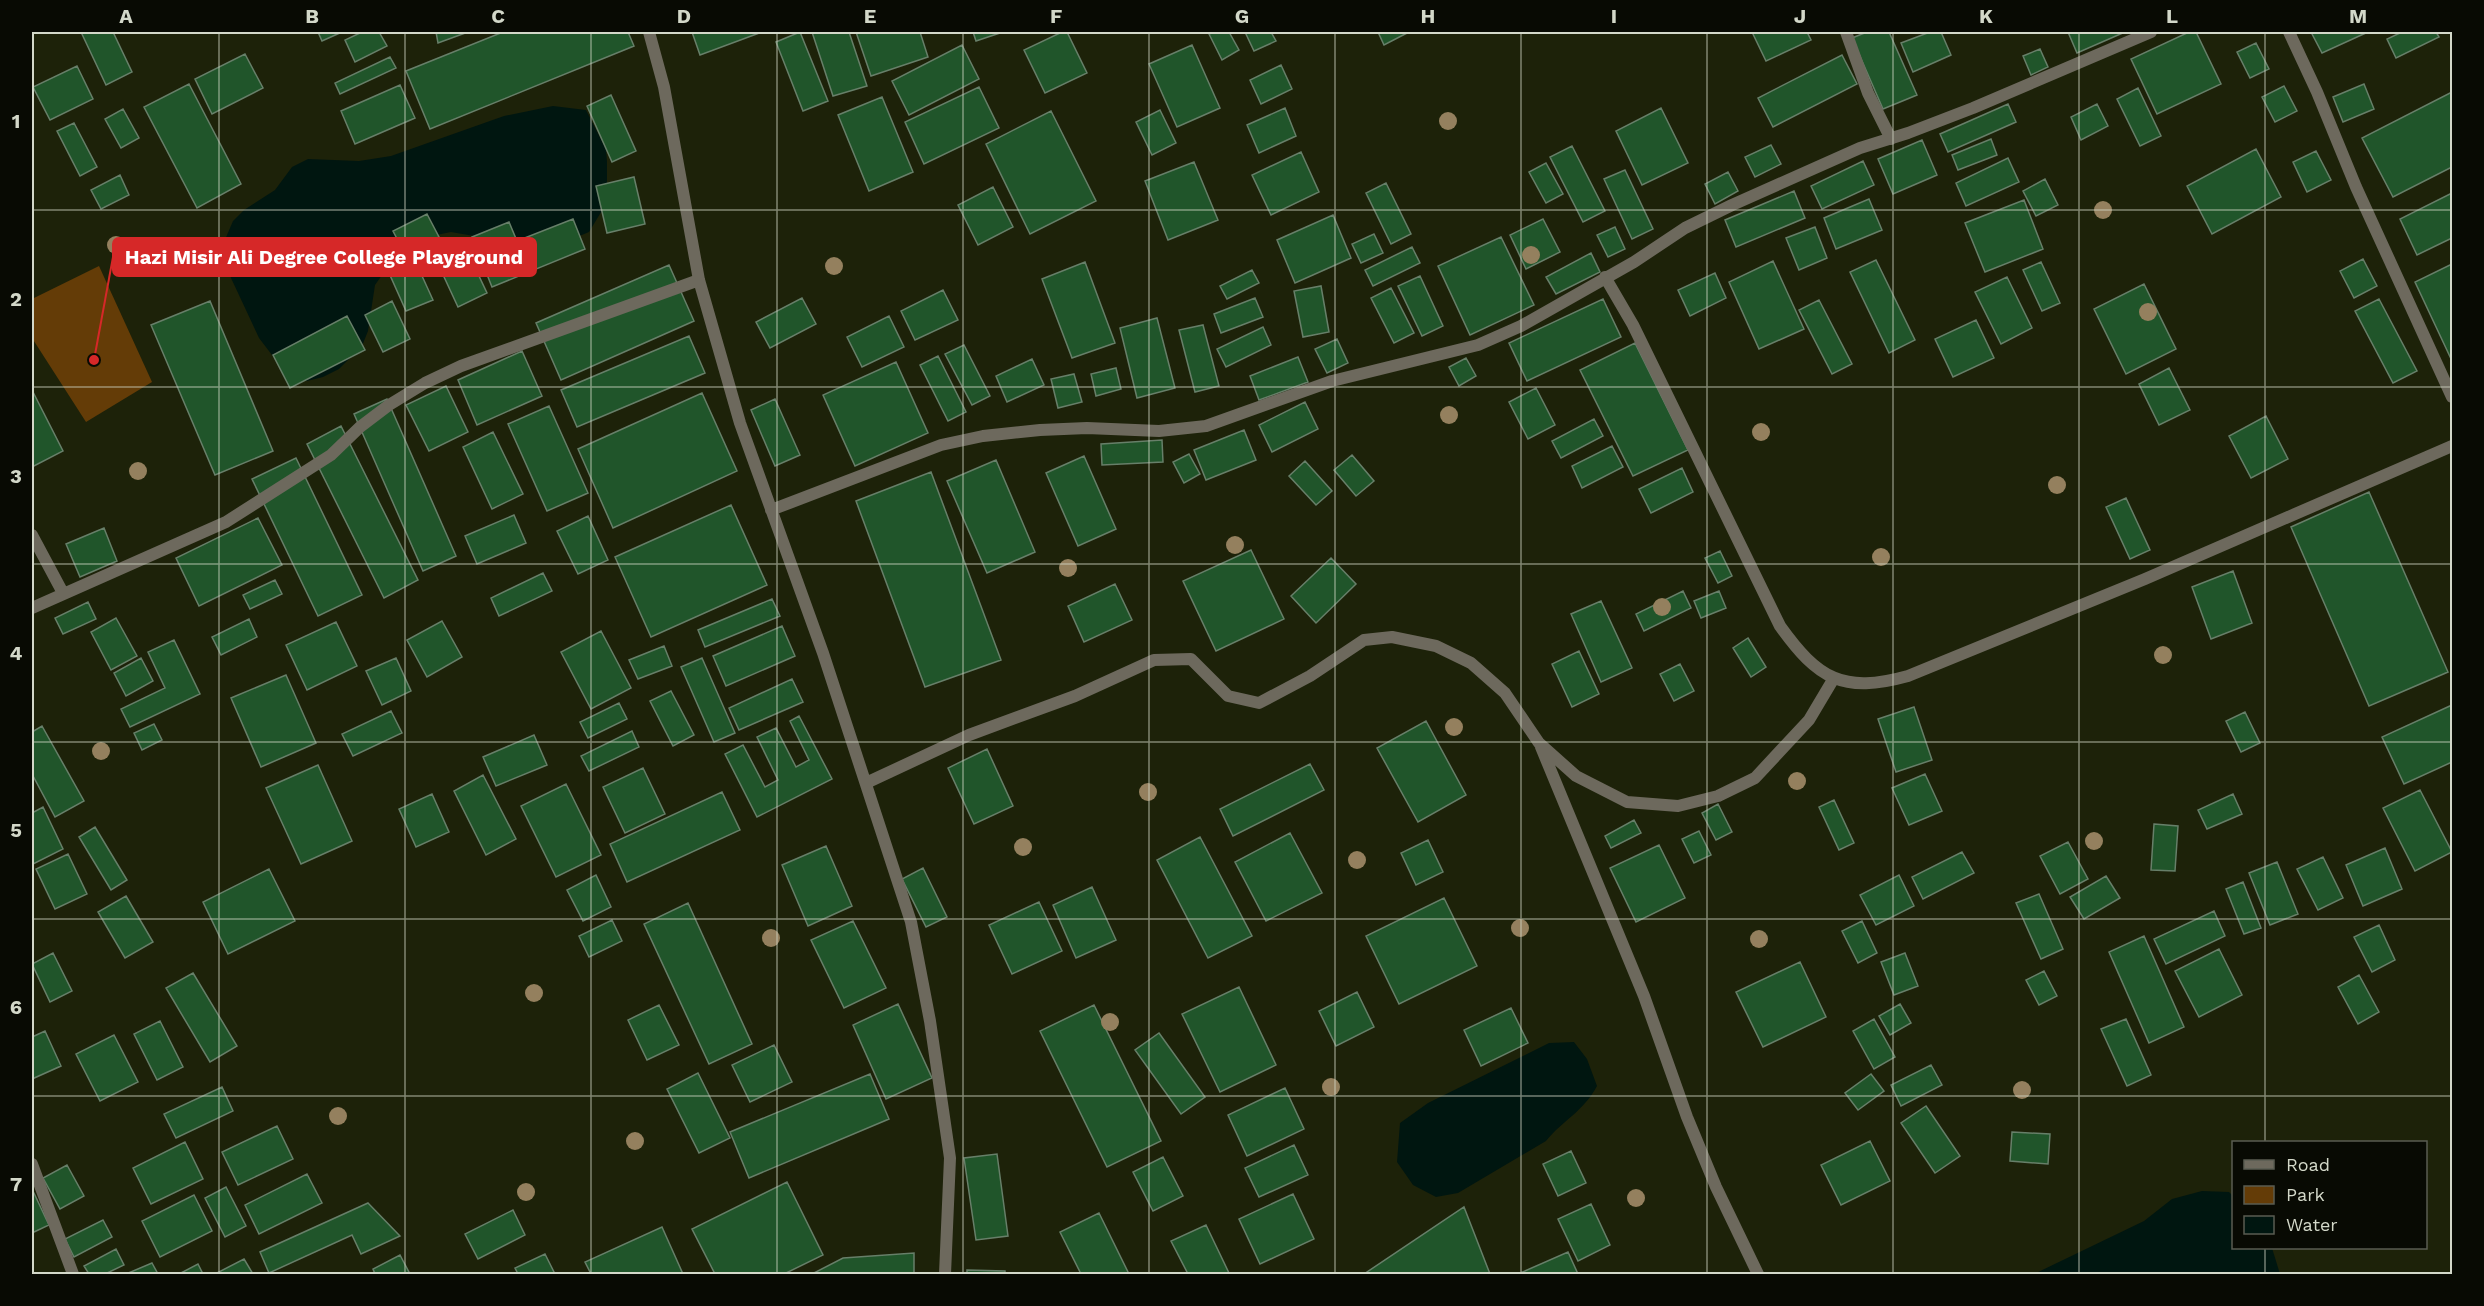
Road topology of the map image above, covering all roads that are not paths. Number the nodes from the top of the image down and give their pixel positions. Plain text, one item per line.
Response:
1 (649, 32) edge
2 (1846, 32) edge
3 (2151, 32) edge
4 (2289, 32) edge
5 (1891, 139) junction
6 (1605, 278) junction
7 (699, 280) junction
8 (2452, 397) edge
9 (2452, 446) edge
10 (771, 510) junction
11 (32, 535) edge
12 (63, 593) junction
13 (32, 608) edge
14 (1834, 678) junction
15 (1539, 743) junction
16 (866, 783) junction
17 (32, 1164) edge
18 (73, 1275) edge
19 (945, 1275) edge
20 (1758, 1275) edge

1 - 7 street
2 - 5 street
3 - 5 street
4 - 8 street
5 - 6 street
6 - 10 street
6 - 14 street
7 - 10 street
7 - 12 street
9 - 14 street
10 - 16 street
11 - 12 street
12 - 13 street
14 - 15 street
15 - 16 street
15 - 20 street
16 - 19 street
17 - 18 street

